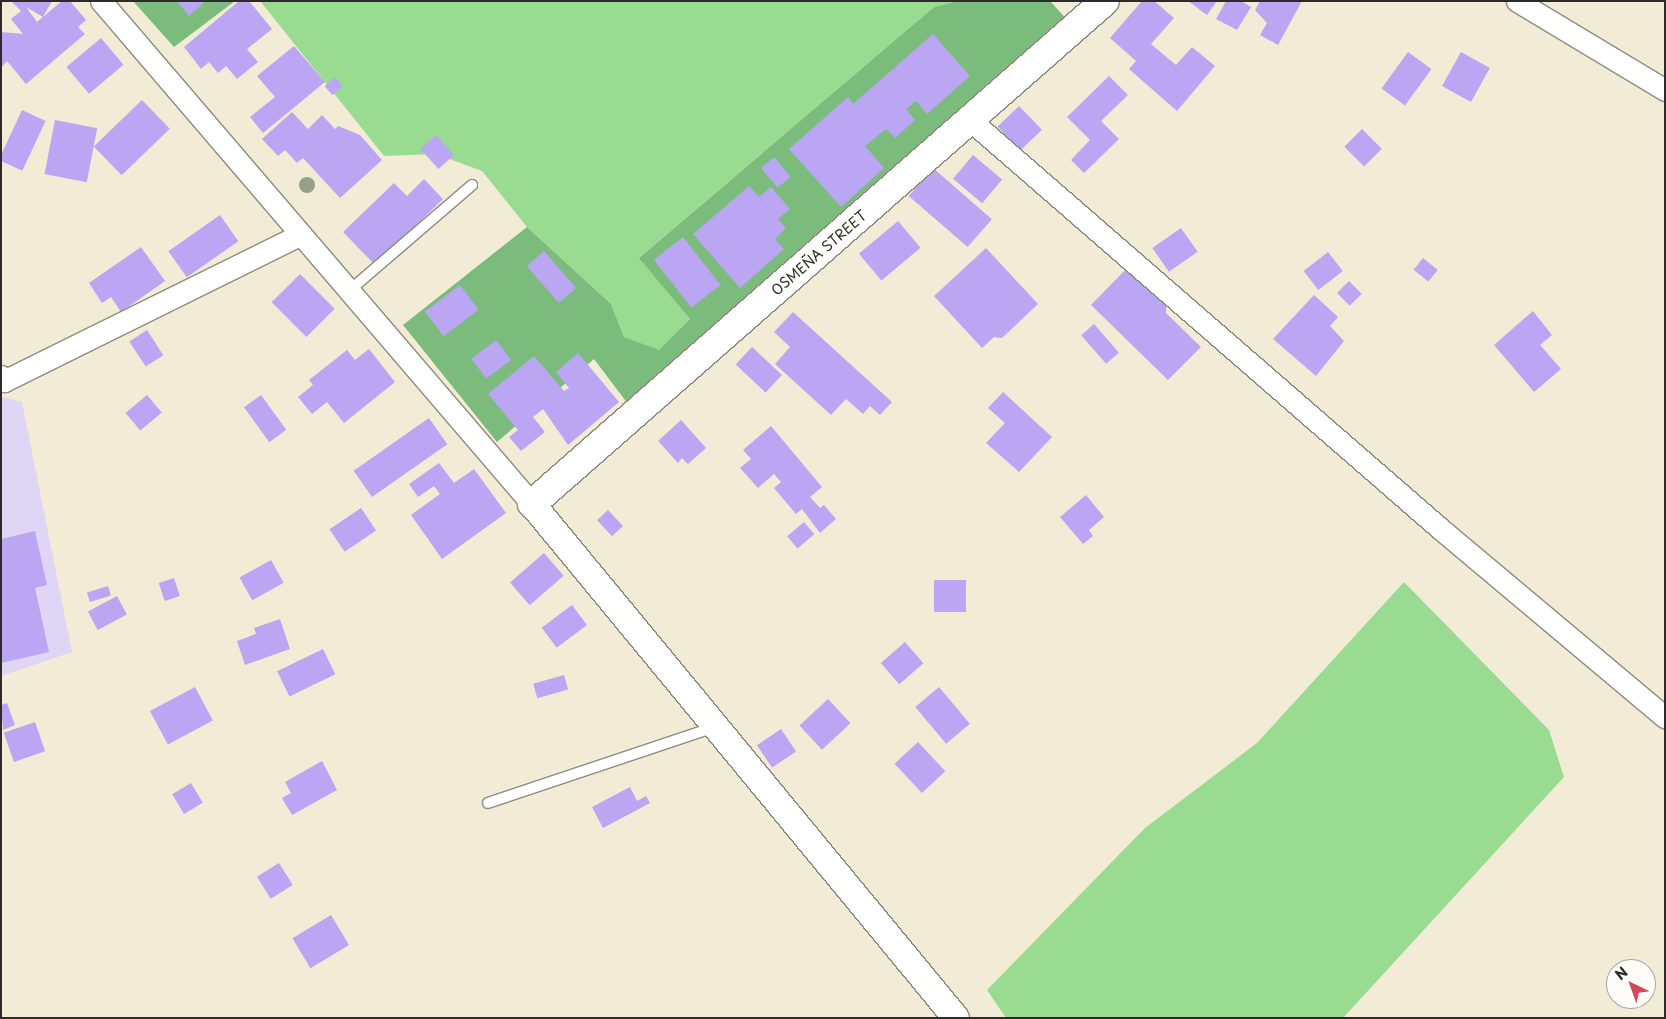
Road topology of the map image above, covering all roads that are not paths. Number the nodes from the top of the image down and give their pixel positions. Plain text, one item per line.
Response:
1 (101, 1) edge
2 (1105, 1) edge
3 (1517, 1) edge
4 (1665, 90) edge
5 (970, 120) junction
6 (472, 185) dead end
7 (301, 234) junction
8 (350, 290) junction
9 (1, 376) edge
10 (532, 504) junction
11 (1665, 717) edge
12 (716, 726) junction
13 (488, 803) dead end
14 (956, 1018) edge

1 - 7 street
2 - 5 main road, OSMEÑA STREET
3 - 4 street
5 - 10 main road, OSMEÑA STREET
5 - 11 street
6 - 8 lane
7 - 8 street
7 - 9 street
8 - 10 street
10 - 12 street
12 - 13 lane
12 - 14 street

